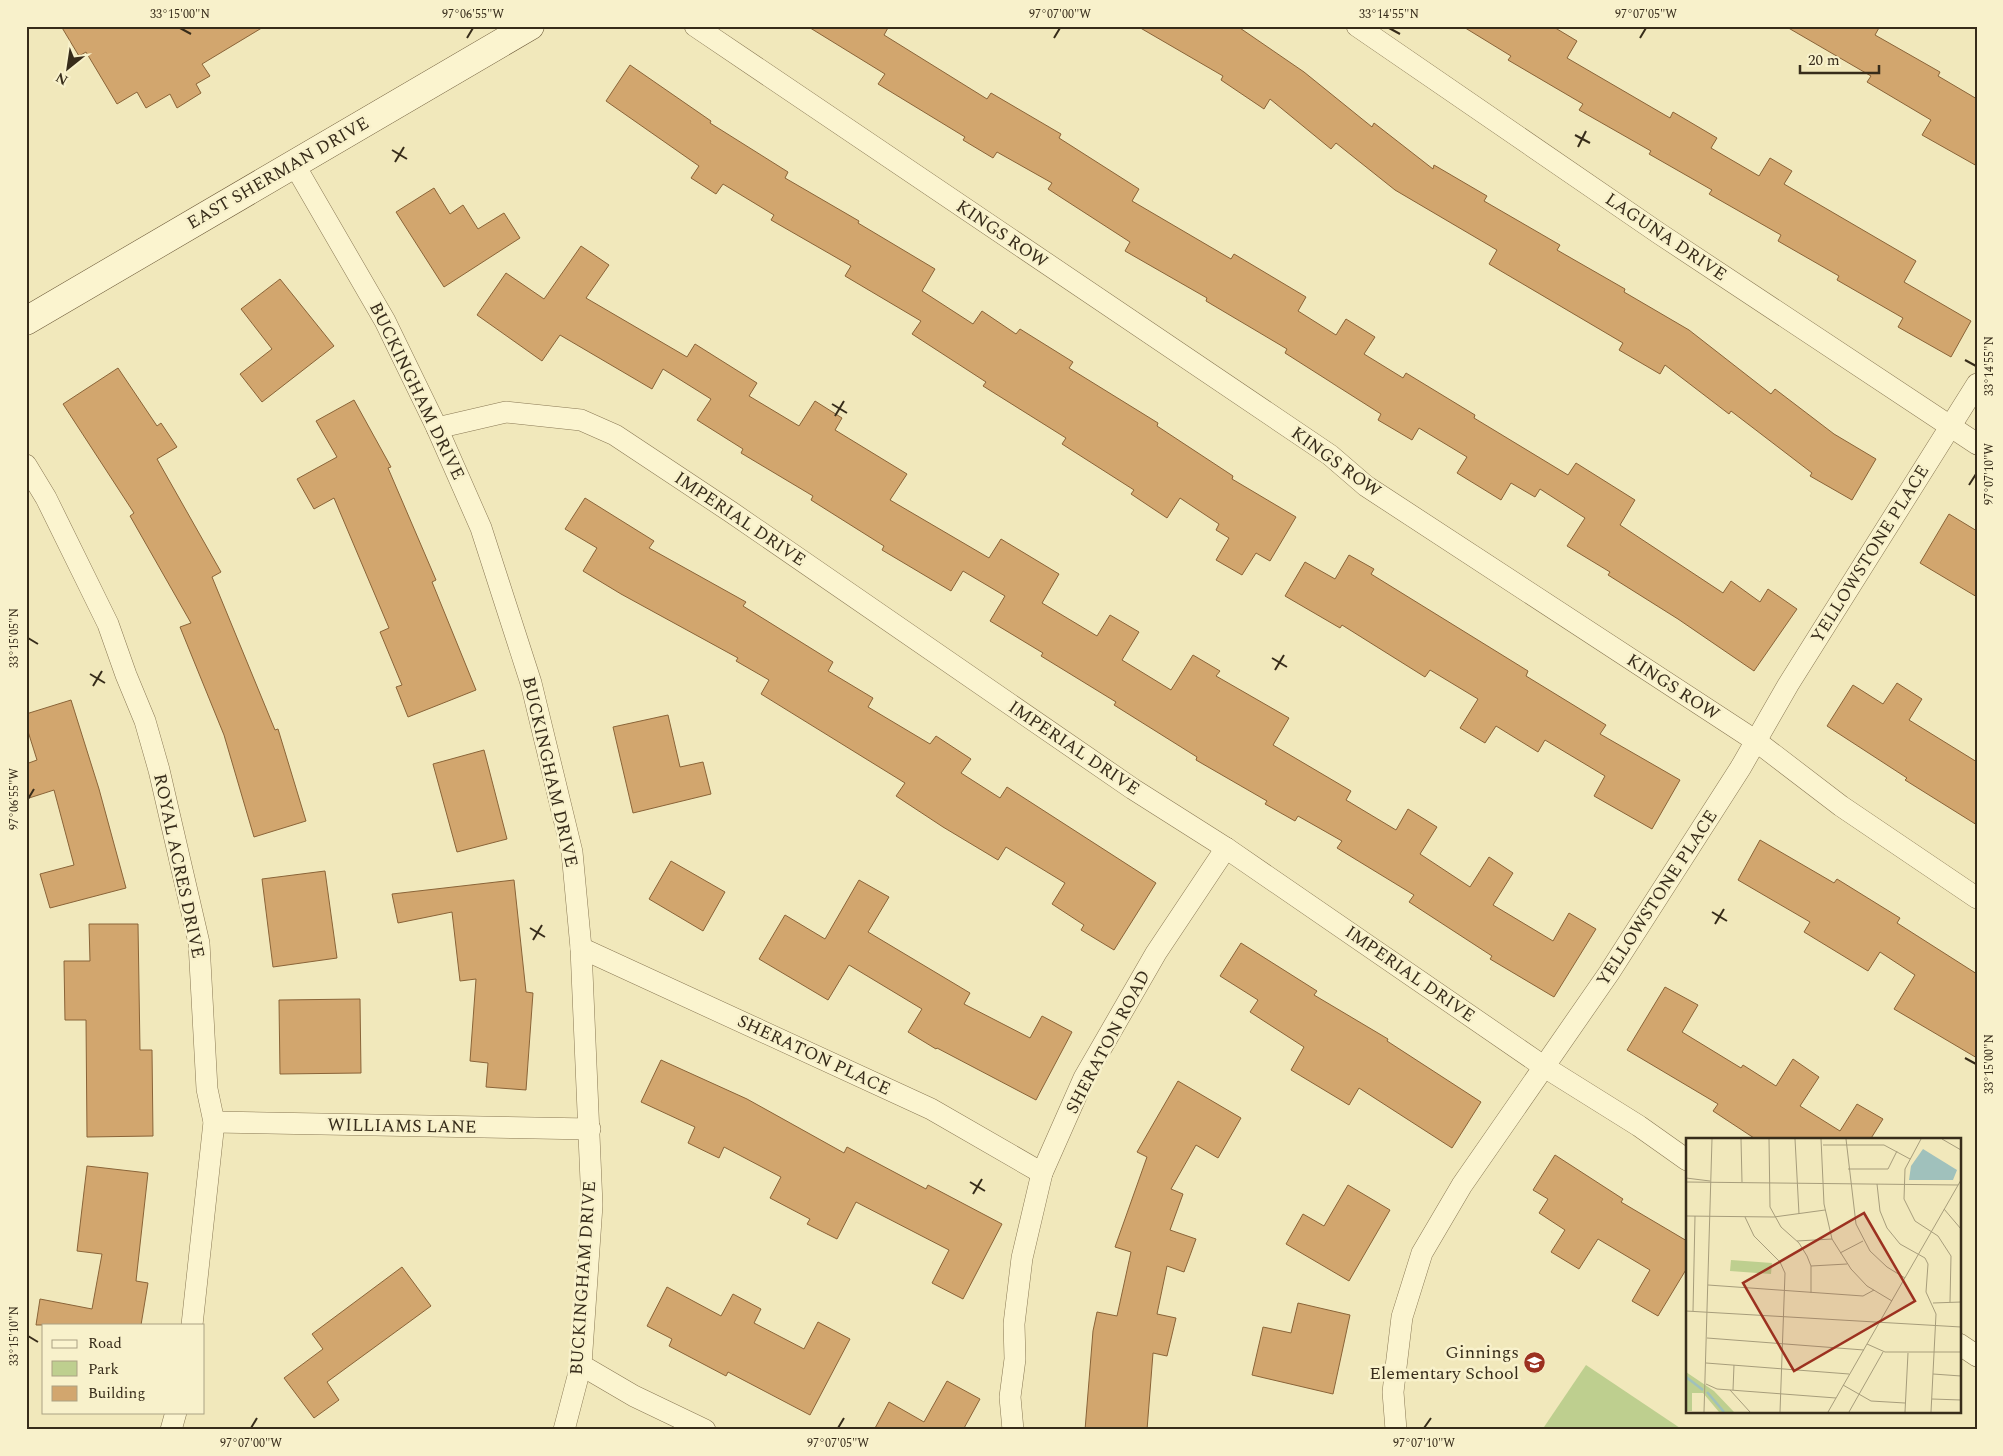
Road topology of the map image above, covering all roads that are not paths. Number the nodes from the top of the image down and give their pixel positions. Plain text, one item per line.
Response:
1 (530, 26) edge
2 (695, 26) edge
3 (1357, 26) edge
4 (294, 164) junction
5 (26, 321) edge
6 (1977, 384) edge
7 (1950, 426) junction
8 (437, 428) junction
9 (1977, 444) edge
10 (26, 465) edge
11 (1756, 741) junction
12 (1226, 848) junction
13 (1977, 898) edge
14 (581, 948) junction
15 (1543, 1066) junction
16 (214, 1122) junction
17 (590, 1129) junction
18 (1686, 1159) edge
19 (1042, 1173) junction
20 (192, 1324) edge
21 (1960, 1345) edge
22 (1977, 1356) edge
23 (580, 1365) junction
24 (175, 1414) edge
25 (171, 1430) edge
26 (564, 1430) edge
27 (705, 1430) edge
28 (1013, 1430) edge
29 (1396, 1430) edge

1 - 4 main road, EAST SHERMAN DRIVE
2 - 11 street, KINGS ROW
3 - 7 street, LAGUNA DRIVE
4 - 5 main road, EAST SHERMAN DRIVE
4 - 8 street, BUCKINGHAM DRIVE
6 - 7 street, YELLOWSTONE PLACE
7 - 9 street, LAGUNA DRIVE
7 - 11 street, YELLOWSTONE PLACE
8 - 12 street, IMPERIAL DRIVE
8 - 14 street, BUCKINGHAM DRIVE
10 - 16 street, ROYAL ACRES DRIVE
11 - 13 street, KINGS ROW
11 - 15 street, YELLOWSTONE PLACE
12 - 15 street, IMPERIAL DRIVE
12 - 19 street, SHERATON ROAD
14 - 17 street, BUCKINGHAM DRIVE
14 - 19 street, SHERATON PLACE
15 - 18 street, IMPERIAL DRIVE
15 - 29 street, YELLOWSTONE PLACE
16 - 17 street, WILLIAMS LANE
16 - 20 street, ROYAL ACRES DRIVE
17 - 23 street, BUCKINGHAM DRIVE
19 - 28 street, SHERATON ROAD
21 - 22 street
23 - 26 street, BUCKINGHAM DRIVE
23 - 27 street
24 - 25 street

